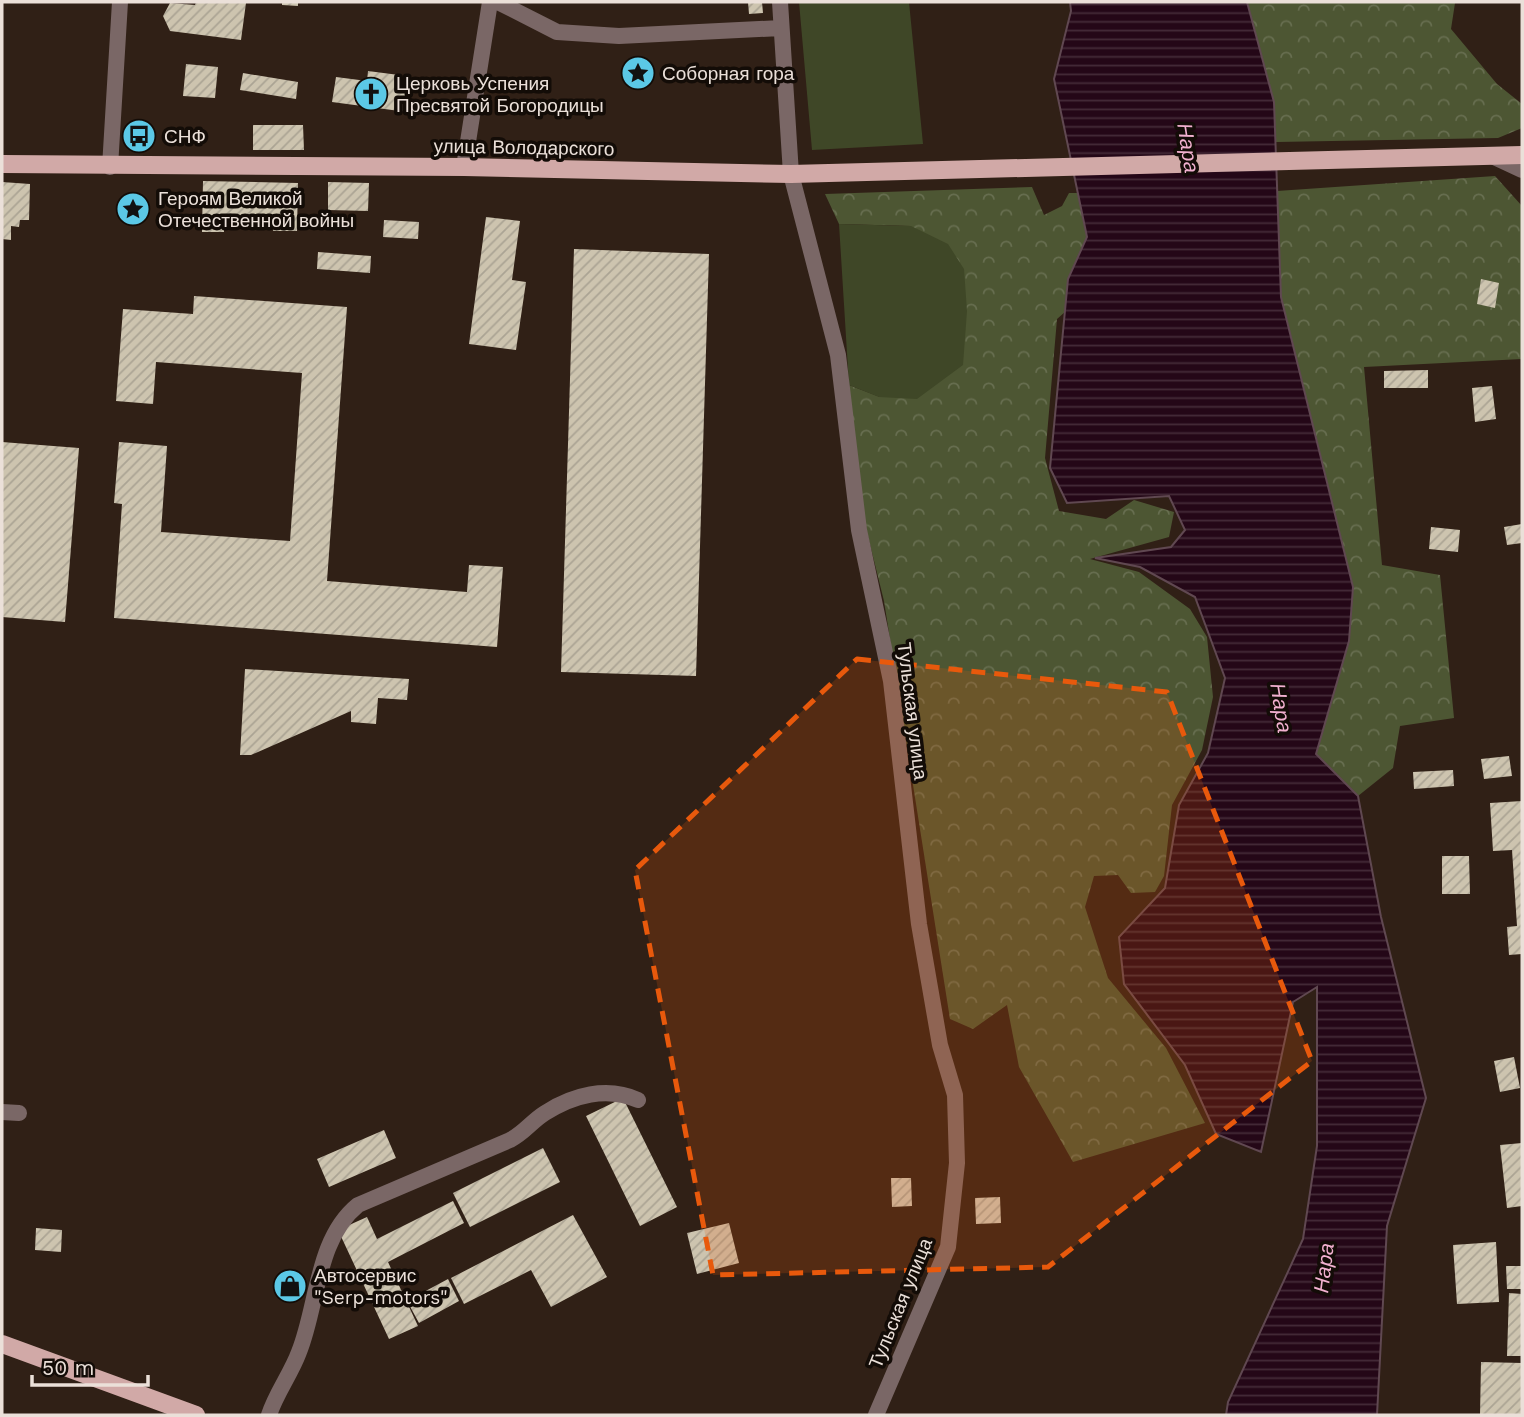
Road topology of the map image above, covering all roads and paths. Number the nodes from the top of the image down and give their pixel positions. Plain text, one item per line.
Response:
1 (120, 2) edge
2 (490, 2) edge
3 (498, 2) edge
4 (780, 2) edge
5 (782, 28) junction
6 (1522, 147) edge
7 (1522, 155) edge
8 (1492, 156) junction
9 (2, 164) edge
10 (110, 167) junction
11 (464, 167) junction
12 (1522, 170) edge
13 (791, 174) junction
14 (638, 1100) dead end
15 (2, 1112) edge
16 (19, 1113) dead end
17 (2, 1344) edge
18 (196, 1415) edge
19 (269, 1415) edge
20 (876, 1415) edge

1 - 10 street
2 - 11 street
3 - 5 street
4 - 5 street, Тульская улица
5 - 13 street, Тульская улица
6 - 8 main road
7 - 8 main road
8 - 12 street
8 - 13 main road, улица Володарского
9 - 10 main road, улица Володарского
10 - 11 main road, улица Володарского
11 - 13 main road, улица Володарского
13 - 20 street, Тульская улица
14 - 19 street
15 - 16 street
17 - 18 main road

